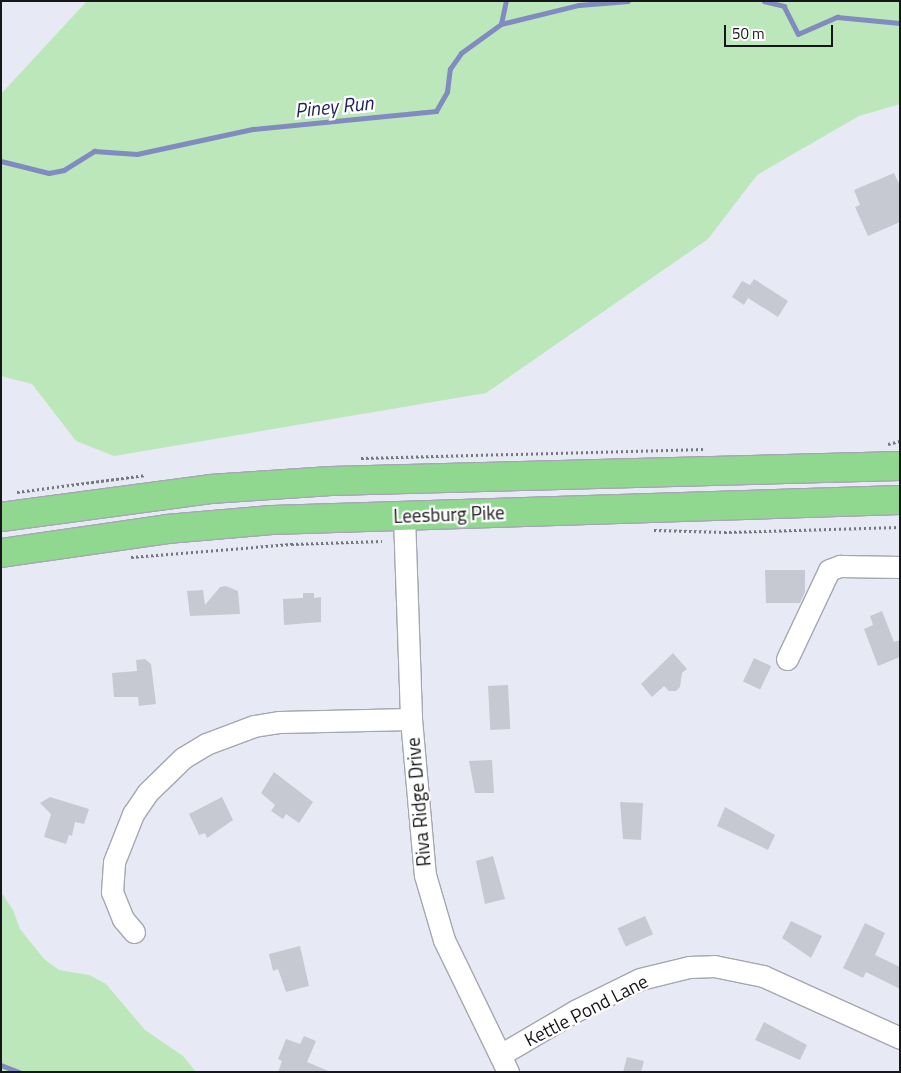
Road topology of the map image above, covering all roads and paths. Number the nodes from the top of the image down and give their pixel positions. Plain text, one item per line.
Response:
1 (900, 466) edge
2 (900, 500) edge
3 (404, 516) junction
4 (1, 517) edge
5 (900, 527) edge
6 (645, 530) dead end
7 (382, 541) dead end
8 (1, 554) edge
9 (122, 558) dead end
10 (900, 567) edge
11 (788, 658) dead end
12 (411, 719) junction
13 (134, 932) dead end
14 (900, 1038) edge
15 (504, 1064) edge

1 - 4 highway, Leesburg Pike
2 - 3 highway, Leesburg Pike
3 - 8 highway, Leesburg Pike
3 - 12 street, Riva Ridge Drive
5 - 6 path
7 - 9 path
10 - 11 street
12 - 13 street
12 - 15 street, Riva Ridge Drive
14 - 15 street, Kettle Pond Lane

